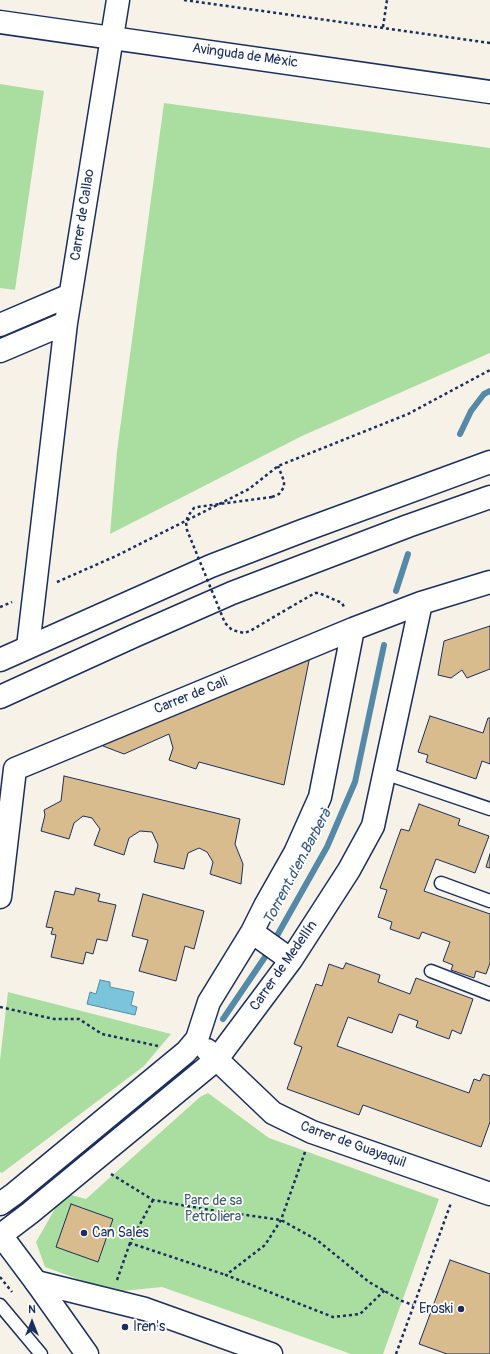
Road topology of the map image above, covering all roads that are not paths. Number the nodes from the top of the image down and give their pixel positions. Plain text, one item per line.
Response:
1 (118, 0) edge
2 (0, 22) edge
3 (112, 37) junction
4 (490, 92) edge
5 (70, 295) junction
6 (0, 324) edge
7 (66, 324) junction
8 (0, 351) edge
9 (490, 462) edge
10 (490, 497) edge
11 (490, 582) edge
12 (421, 603) junction
13 (352, 629) junction
14 (28, 648) junction
15 (0, 660) edge
16 (0, 697) edge
17 (384, 773) junction
18 (490, 809) edge
19 (441, 883) dead end
20 (0, 897) edge
21 (490, 901) edge
22 (252, 932) junction
23 (291, 960) junction
24 (431, 971) dead end
25 (490, 994) edge
26 (191, 1045) junction
27 (217, 1059) junction
28 (490, 1194) edge
29 (0, 1204) edge
30 (0, 1235) edge
31 (36, 1282) junction
32 (0, 1305) edge
33 (40, 1354) edge
34 (87, 1354) edge
35 (271, 1354) edge

1 - 3 main road, Carrer de Callao
2 - 3 main road, Avinguda de Mèxic
3 - 4 main road, Avinguda de Mèxic
3 - 5 main road, Carrer de Callao
5 - 6 main road
5 - 7 main road, Carrer de Callao
7 - 8 main road
7 - 14 main road, Carrer de Callao
9 - 14 main road
10 - 16 main road
11 - 12 main road, Carrer de Cali
12 - 13 main road, Carrer de Cali
12 - 17 main road, Carrer de Medellín
13 - 20 main road, Carrer de Cali
13 - 22 main road
14 - 15 main road
17 - 18 lane
17 - 23 main road, Carrer de Medellín
19 - 21 lane
22 - 23 main road
22 - 26 main road
23 - 27 main road, Carrer de Medellín
24 - 25 lane
26 - 27 main road, Carrer de Guayaquil
26 - 29 main road
27 - 28 main road, Carrer de Guayaquil
27 - 30 main road, Carrer de Medellín
30 - 31 main road
31 - 34 main road
31 - 35 main road
32 - 33 lane

